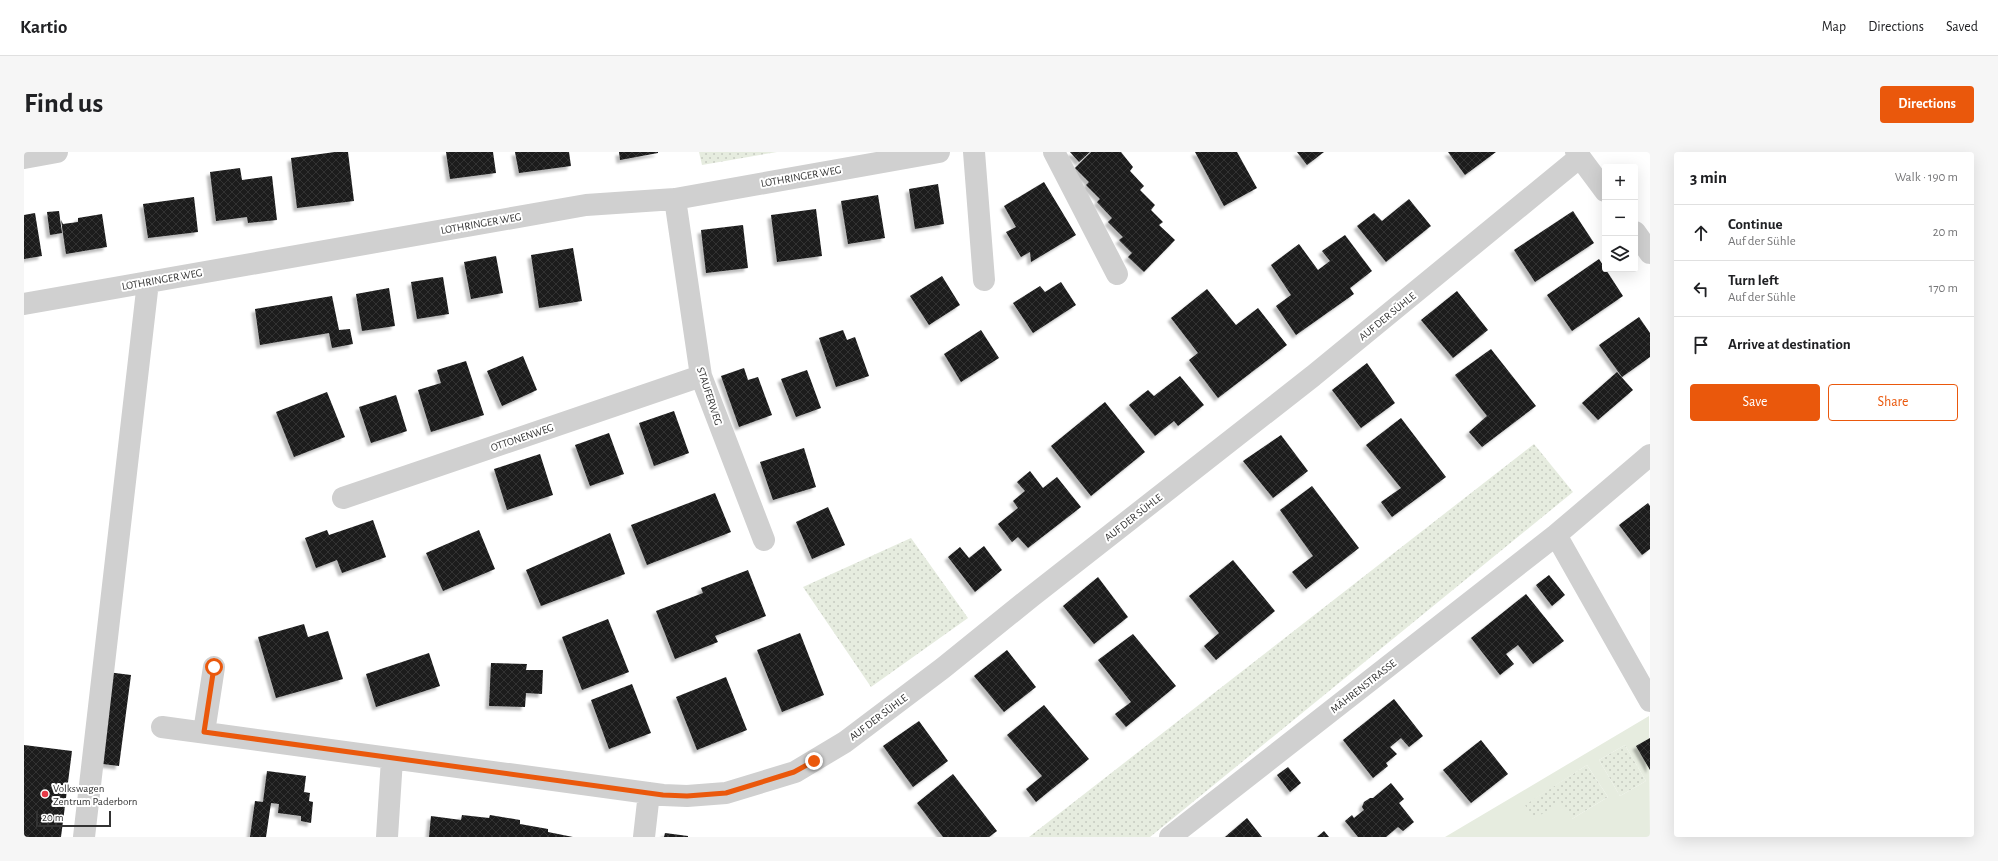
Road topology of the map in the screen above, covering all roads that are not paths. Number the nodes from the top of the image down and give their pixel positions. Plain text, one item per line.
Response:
1 (57, 152) edge
2 (939, 152) edge
3 (974, 152) edge
4 (1054, 152) edge
5 (1578, 154) edge
6 (24, 158) edge
7 (1602, 188) edge
8 (675, 199) junction
9 (1638, 236) edge
10 (1650, 253) edge
11 (1117, 274) dead end
12 (984, 280) dead end
13 (148, 282) junction
14 (24, 304) edge
15 (701, 376) junction
16 (1650, 455) edge
17 (343, 498) dead end
18 (1556, 535) junction
19 (764, 540) dead end
20 (214, 667) dead end
21 (1650, 701) edge
22 (162, 727) dead end
23 (204, 732) junction
24 (392, 759) junction
25 (649, 793) junction
26 (84, 837) edge
27 (387, 837) edge
28 (644, 837) edge
29 (1170, 837) edge

1 - 6 street
2 - 8 street, LOTHRINGER WEG
3 - 12 street
4 - 11 street
5 - 7 street
5 - 25 street, AUF DER SÜHLE
8 - 13 street, LOTHRINGER WEG
8 - 15 street, STAUFERWEG
9 - 10 street
13 - 14 street, LOTHRINGER WEG
13 - 26 street
15 - 17 street, OTTONENWEG
15 - 19 street, STAUFERWEG
16 - 18 street, MÄHRENSTRASSE
18 - 21 street
18 - 29 street, MÄHRENSTRASSE
20 - 23 street
22 - 23 street, AUF DER SÜHLE
23 - 24 street, AUF DER SÜHLE
24 - 25 street, AUF DER SÜHLE
24 - 27 street
25 - 28 street

